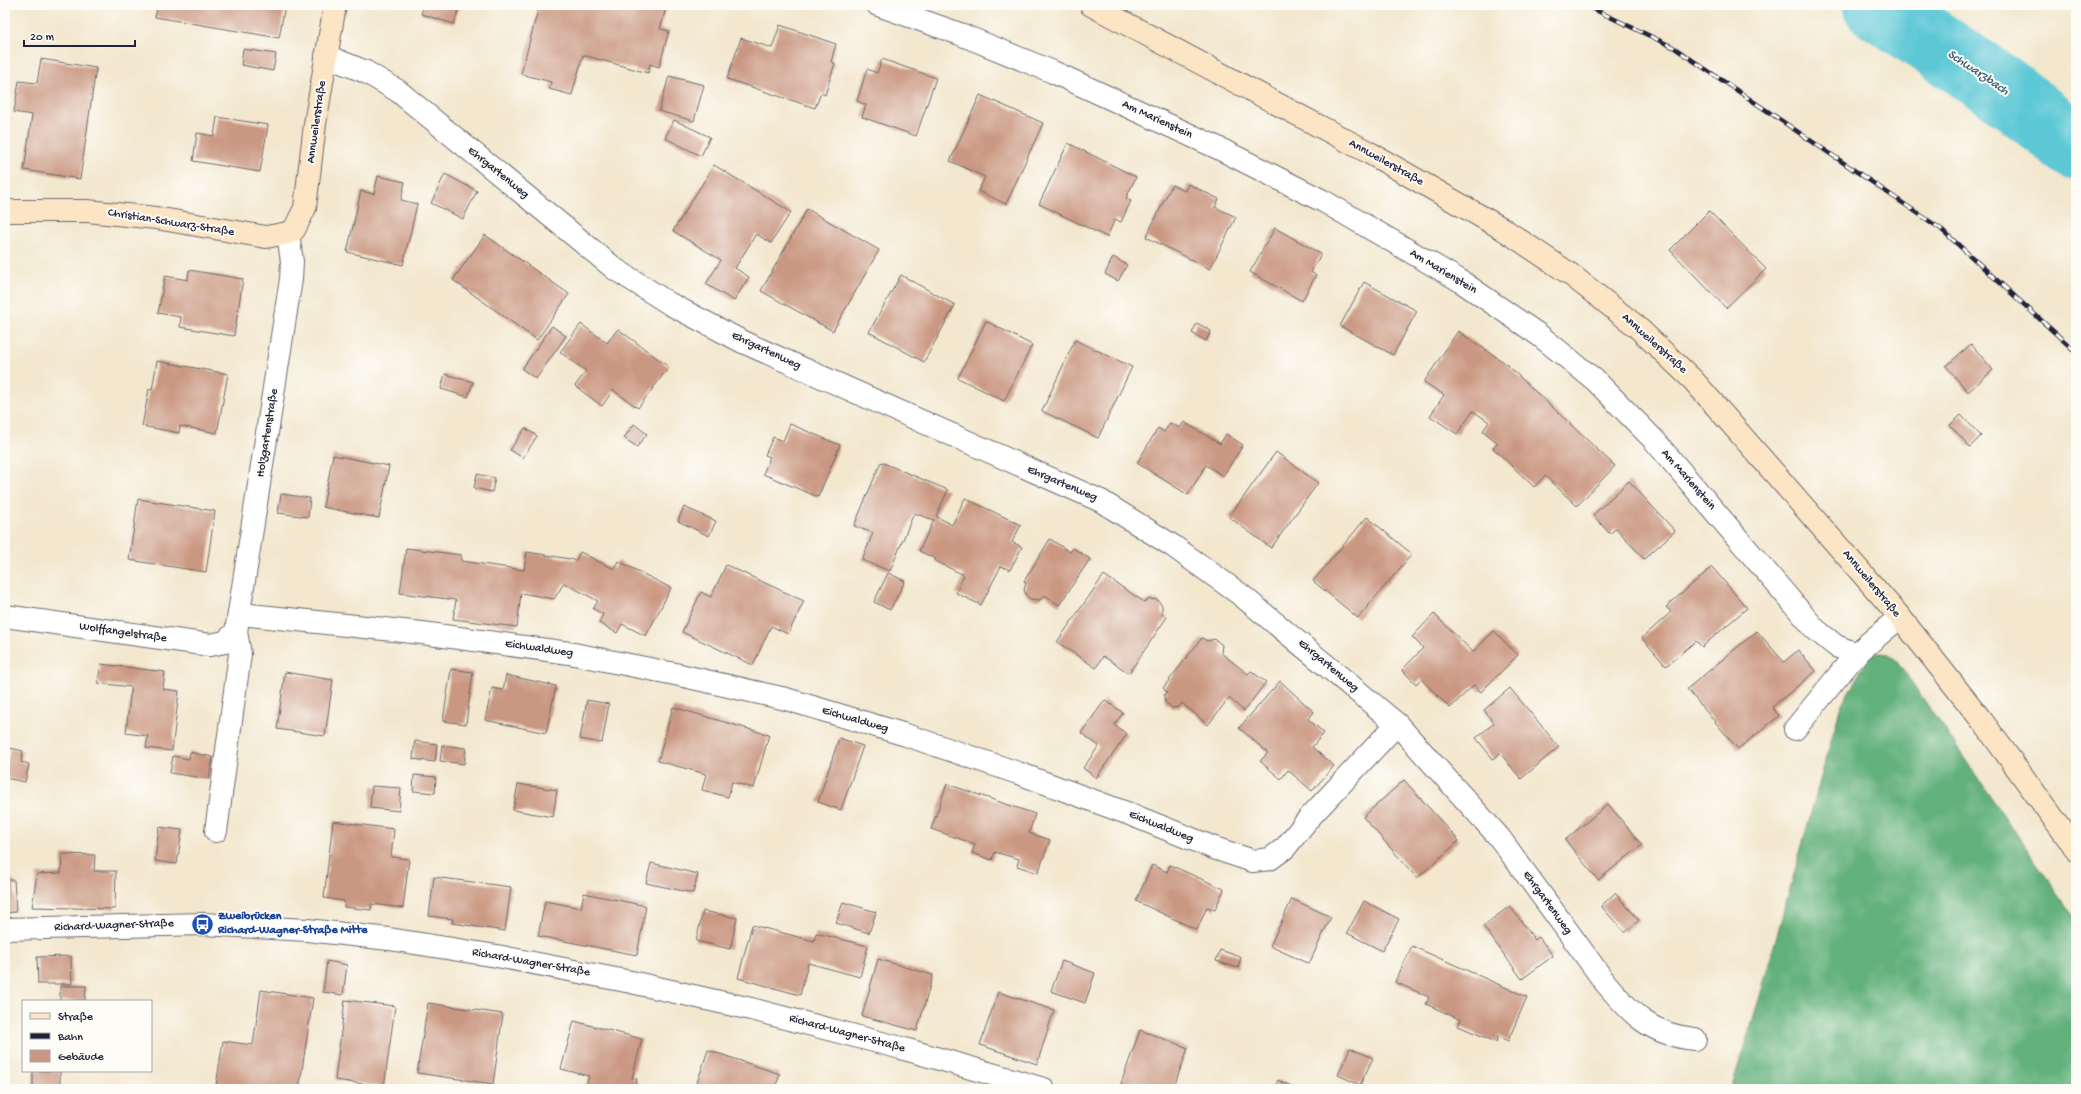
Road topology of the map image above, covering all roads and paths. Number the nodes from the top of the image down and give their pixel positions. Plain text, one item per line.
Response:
1 (335, 5) edge
2 (878, 5) edge
3 (1091, 5) edge
4 (326, 56) junction
5 (5, 211) edge
6 (288, 233) junction
7 (5, 616) edge
8 (1900, 617) junction
9 (239, 623) junction
10 (1856, 654) junction
11 (1396, 724) junction
12 (1795, 729) dead end
13 (216, 831) dead end
14 (2076, 849) edge
15 (5, 929) edge
16 (1695, 1039) dead end
17 (1044, 1089) edge

1 - 4 street, Annweilerstraße
2 - 10 street, Am Marienstein
3 - 8 street, Annweilerstraße
4 - 6 street, Annweilerstraße
4 - 11 street, Ehrgartenweg
5 - 6 street, Christian-Schwarz-Straße
6 - 9 street, Holzgartenstraße
7 - 9 street, Wolffangelstraße
8 - 10 street
8 - 14 street, Annweilerstraße
9 - 11 street, Eichwaldweg
9 - 13 street, Holzgartenstraße
10 - 12 street
11 - 16 street, Ehrgartenweg
15 - 17 street, Richard-Wagner-Straße

